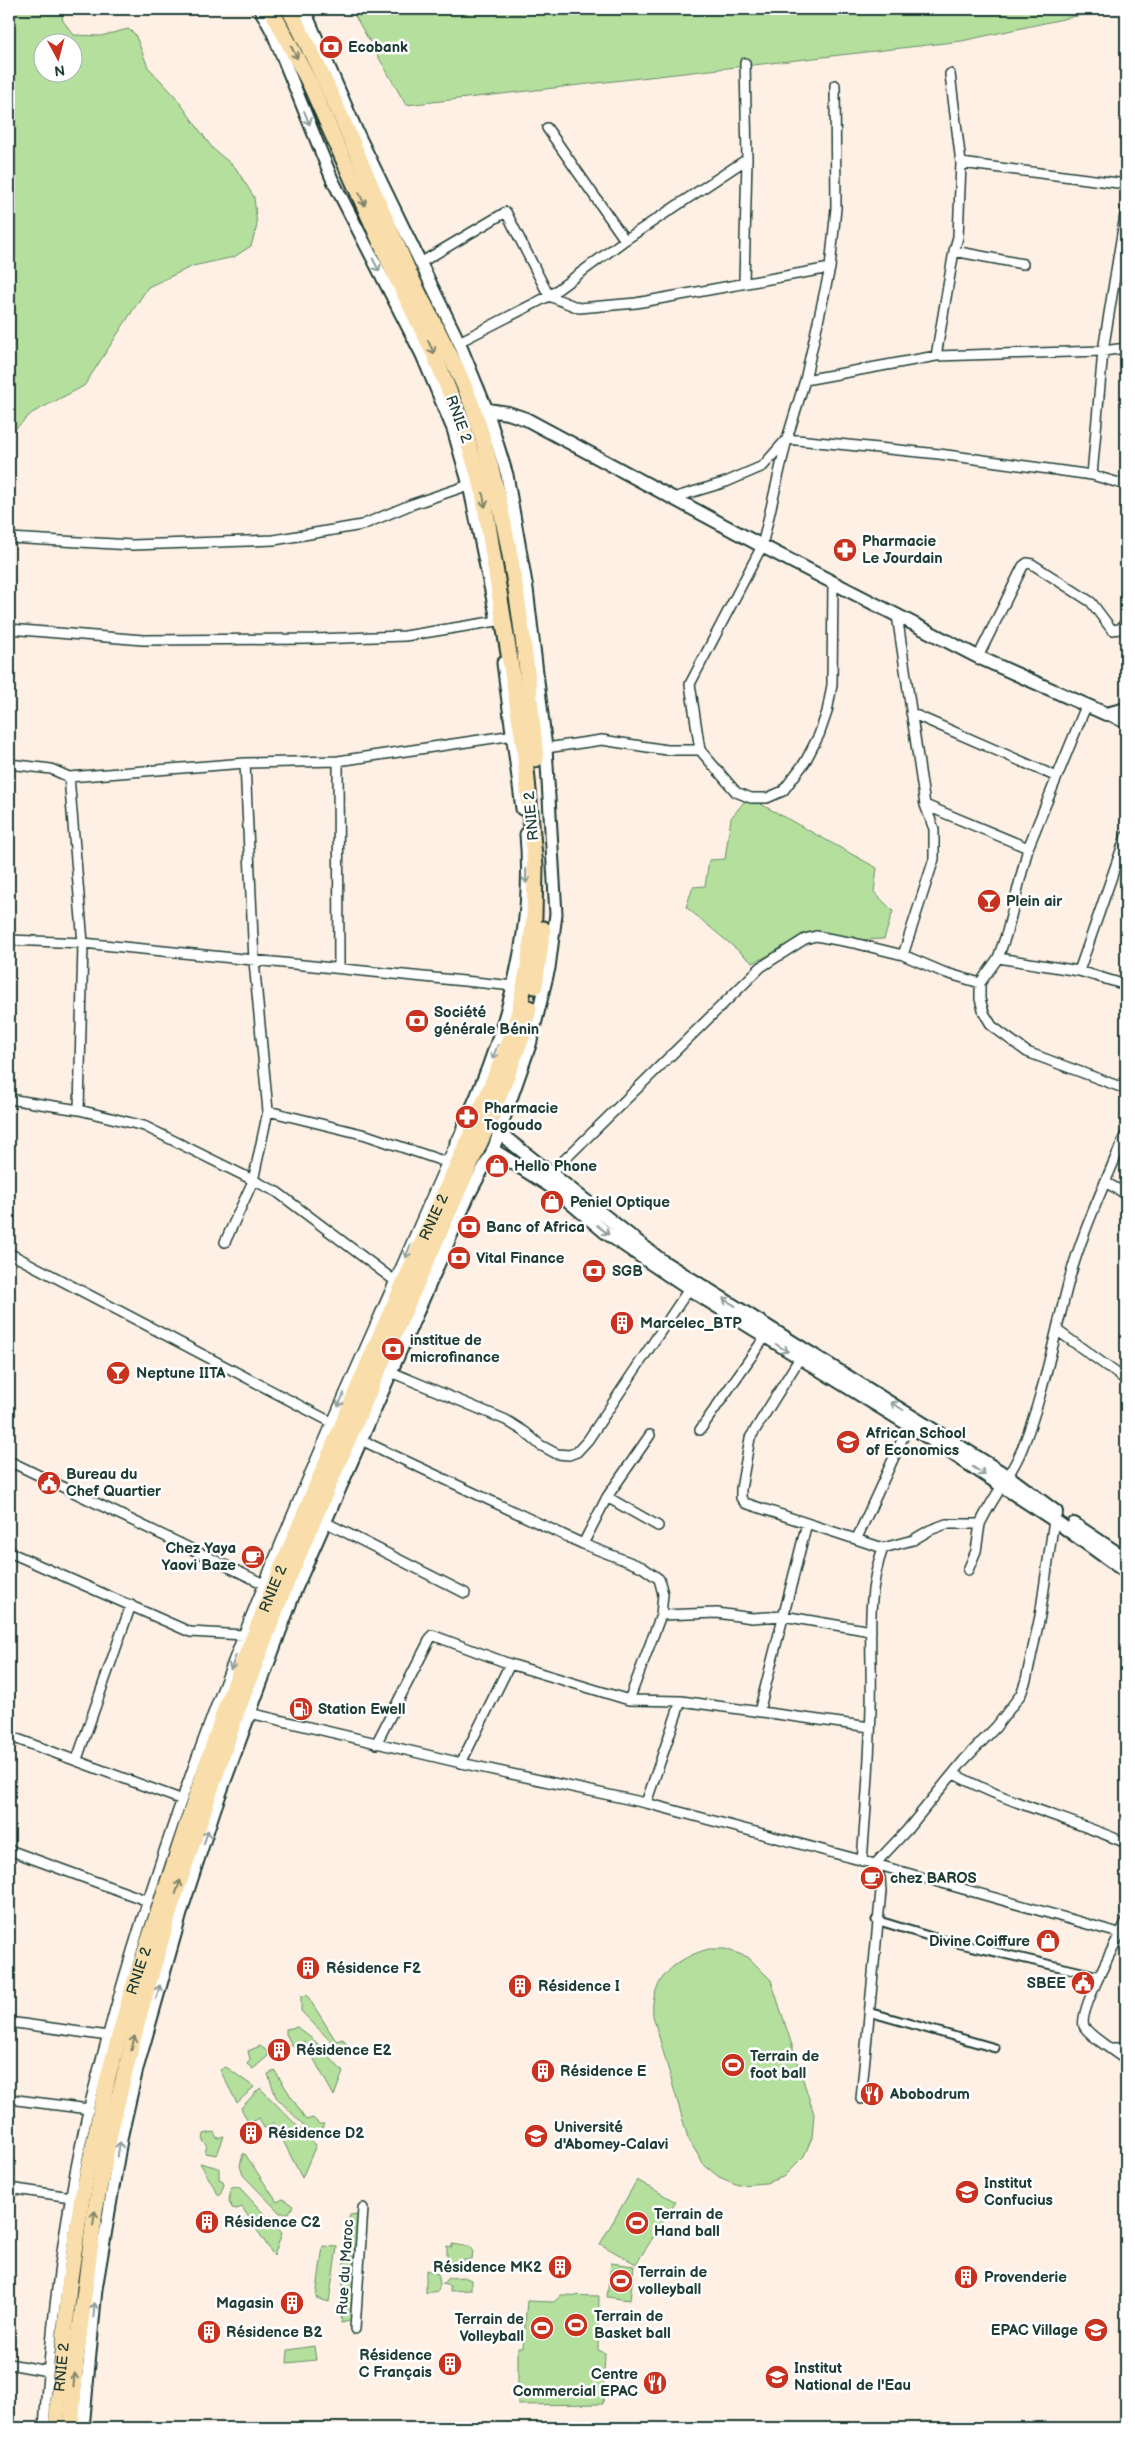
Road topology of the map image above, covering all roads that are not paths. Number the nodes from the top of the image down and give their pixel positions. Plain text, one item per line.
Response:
1 (260, 9) edge
2 (271, 9) edge
3 (290, 9) edge
4 (304, 9) edge
5 (745, 62) dead end
6 (950, 74) dead end
7 (835, 85) dead end
8 (547, 128) dead end
9 (747, 159) junction
10 (961, 163) junction
11 (1126, 184) edge
12 (1126, 209) edge
13 (625, 240) junction
14 (954, 251) junction
15 (420, 263) junction
16 (1023, 264) dead end
17 (830, 268) junction
18 (744, 282) junction
19 (549, 296) junction
20 (459, 342) junction
21 (1126, 348) edge
22 (1104, 352) junction
23 (936, 356) junction
24 (806, 380) junction
25 (481, 412) junction
26 (462, 423) junction
27 (787, 439) junction
28 (1092, 475) junction
29 (469, 485) junction
30 (1126, 485) edge
31 (673, 498) junction
32 (9, 538) edge
33 (762, 546) junction
34 (833, 582) junction
35 (897, 615) junction
36 (497, 620) junction
37 (1126, 622) edge
38 (9, 629) edge
39 (978, 657) junction
40 (1086, 706) junction
41 (1126, 709) edge
42 (911, 713) junction
43 (1106, 714) junction
44 (1126, 724) edge
45 (514, 735) junction
46 (546, 748) junction
47 (700, 750) junction
48 (338, 761) junction
49 (245, 763) junction
50 (9, 764) edge
51 (69, 777) junction
52 (1057, 777) junction
53 (925, 805) junction
54 (1126, 836) edge
55 (1028, 848) junction
56 (9, 940) edge
57 (83, 943) junction
58 (903, 955) junction
59 (998, 958) junction
60 (254, 961) junction
61 (340, 968) junction
62 (1079, 971) junction
63 (980, 983) junction
64 (514, 986) junction
65 (1126, 986) edge
66 (1126, 1089) edge
67 (9, 1099) edge
68 (79, 1110) junction
69 (268, 1111) junction
70 (480, 1129) junction
71 (1126, 1133) edge
72 (474, 1145) junction
73 (446, 1162) junction
74 (550, 1174) junction
75 (253, 1181) junction
76 (1105, 1182) junction
77 (1126, 1194) edge
78 (225, 1242) dead end
79 (9, 1253) edge
80 (395, 1281) junction
81 (689, 1289) junction
82 (1058, 1332) junction
83 (765, 1337) junction
84 (803, 1354) junction
85 (391, 1372) junction
86 (1126, 1380) edge
87 (911, 1420) junction
88 (331, 1422) junction
89 (700, 1430) dead end
90 (650, 1435) dead end
91 (361, 1440) junction
92 (9, 1461) edge
93 (1005, 1481) junction
94 (607, 1497) junction
95 (1054, 1520) junction
96 (326, 1523) junction
97 (807, 1523) junction
98 (980, 1524) junction
99 (658, 1526) dead end
100 (857, 1538) junction
101 (583, 1544) junction
102 (884, 1548) junction
103 (9, 1552) edge
104 (1126, 1559) edge
105 (968, 1570) dead end
106 (1126, 1572) edge
107 (268, 1586) junction
108 (465, 1593) dead end
109 (131, 1605) junction
110 (660, 1615) junction
111 (783, 1616) junction
112 (871, 1631) junction
113 (244, 1635) junction
114 (510, 1664) junction
115 (629, 1700) junction
116 (681, 1701) junction
117 (244, 1711) junction
118 (759, 1712) junction
119 (870, 1727) junction
120 (9, 1736) edge
121 (376, 1744) junction
122 (77, 1759) junction
123 (461, 1763) junction
124 (954, 1774) junction
125 (180, 1799) junction
126 (646, 1803) junction
127 (1126, 1843) edge
128 (9, 1850) edge
129 (862, 1861) junction
130 (875, 1864) junction
131 (148, 1901) junction
132 (876, 1920) junction
133 (1126, 1922) edge
134 (1124, 1933) edge
135 (1099, 1976) junction
136 (868, 2012) junction
137 (9, 2022) edge
138 (108, 2036) junction
139 (995, 2048) dead end
140 (1112, 2048) junction
141 (1126, 2048) edge
142 (1126, 2060) edge
143 (9, 2099) edge
144 (860, 2099) dead end
145 (89, 2108) junction
146 (9, 2188) edge
147 (71, 2197) junction
148 (363, 2208) dead end
149 (355, 2329) dead end
150 (9, 2364) edge
151 (48, 2371) junction
152 (44, 2428) edge
153 (56, 2428) edge
154 (71, 2428) edge
155 (83, 2428) edge

1 -> 29 street
2 -> 26 highway, RNIE 2 / RNIE 2
3 - 25 highway, RNIE 2 / RNIE 2
4 - 15 street
5 - 9 street
6 - 10 street
7 - 17 street
8 - 13 street
9 - 13 street
9 - 18 street
10 - 11 street
10 - 14 street
12 - 22 street
13 - 19 street
14 - 16 street
14 - 23 street
15 - 19 street
15 - 20 street
17 - 18 street
17 - 24 street
18 - 19 street
19 - 20 street
20 - 25 street
21 - 22 street
22 - 23 street
22 - 28 street
23 - 24 street
24 - 27 street
25 - 26 street
25 - 31 main road
25 - 46 street
25 - 70 highway, RNIE 2 / RNIE 2
26 -> 70 highway, RNIE 2 / RNIE 2
27 - 28 street
27 - 31 street
27 - 33 street
28 - 30 street
29 - 32 street
29 - 36 street
31 - 33 main road
33 - 34 main road
33 - 47 street
34 - 35 main road
34 - 47 street
35 - 39 main road
35 - 42 street
36 - 38 street
36 - 45 street
37 - 39 street
39 - 40 main road
40 - 43 main road
40 - 52 street
41 - 43 main road
42 - 52 street
42 - 53 street
43 - 44 street
45 - 48 street
45 -> 64 street
46 - 47 street
46 - 70 street
48 - 49 street
48 - 61 street
49 - 51 street
49 - 60 street
50 - 51 street
51 - 57 street
52 - 55 street
53 - 55 street
53 - 58 street
54 - 62 street
55 - 59 street
56 - 57 street
57 - 60 street
57 - 68 street
58 - 63 street
58 - 74 street
59 - 62 street
59 - 63 street
60 - 61 street
60 - 69 street
61 - 64 street
62 - 65 street
63 - 66 street
64 -> 70 street
67 - 68 street
68 - 75 street
69 - 73 street
69 - 75 street
70 - 72 highway, RNIE 2 / RNIE 2
70 - 72 street
70 - 74 main road
71 - 76 street
72 - 73 street
72 -> 81 main road
72 - 85 street
72 - 107 highway, RNIE 2 / RNIE 2
72 - 117 highway, RNIE 2 / RNIE 2
73 -> 80 street
84 -> 74 main road
75 - 78 street
75 - 80 street
76 - 77 street
76 - 82 street
79 - 88 street
80 -> 88 street
81 - 83 main road
81 - 85 street
82 - 86 street
82 - 93 street
83 -> 84 main road
83 - 89 street
84 - 87 main road
84 - 97 street
85 - 91 street
87 - 93 main road
87 - 100 street
88 - 107 street
90 - 94 street
91 - 96 street
91 - 101 street
92 - 107 street
93 - 95 main road
93 - 98 street
93 - 104 main road
94 - 99 street
94 - 101 street
95 - 106 main road
95 - 124 street
96 - 108 street
96 - 117 street
97 - 100 street
97 - 111 street
98 - 102 street
98 - 105 street
100 - 102 street
101 - 110 street
102 - 112 street
103 - 109 street
107 - 113 street
107 - 153 highway, RNIE 2 / RNIE 2
109 - 113 street
109 - 122 street
110 - 111 street
110 - 115 street
111 - 112 street
111 - 118 street
112 - 119 street
113 -> 125 street
114 - 115 street
114 - 121 street
114 - 123 street
115 - 116 street
116 - 118 street
116 - 126 street
117 - 121 street
154 -> 117 highway, RNIE 2 / RNIE 2
155 -> 117 street
118 - 119 street
119 - 129 street
120 - 122 street
121 - 123 street
122 - 125 street
123 - 126 street
124 - 127 street
124 - 130 street
125 - 131 street
126 - 129 street
128 - 131 street
129 - 130 street
130 - 132 street
130 - 134 street
131 - 138 street
132 - 135 street
132 - 136 street
133 - 134 street
134 - 135 street
135 - 140 street
136 - 139 street
136 - 144 street
137 - 138 street
138 - 145 street
140 - 141 street
140 - 142 street
143 - 145 street
145 - 147 street
146 - 147 street
147 - 151 street
148 - 149 street, Rue du Maroc
150 - 151 street
151 - 152 street

